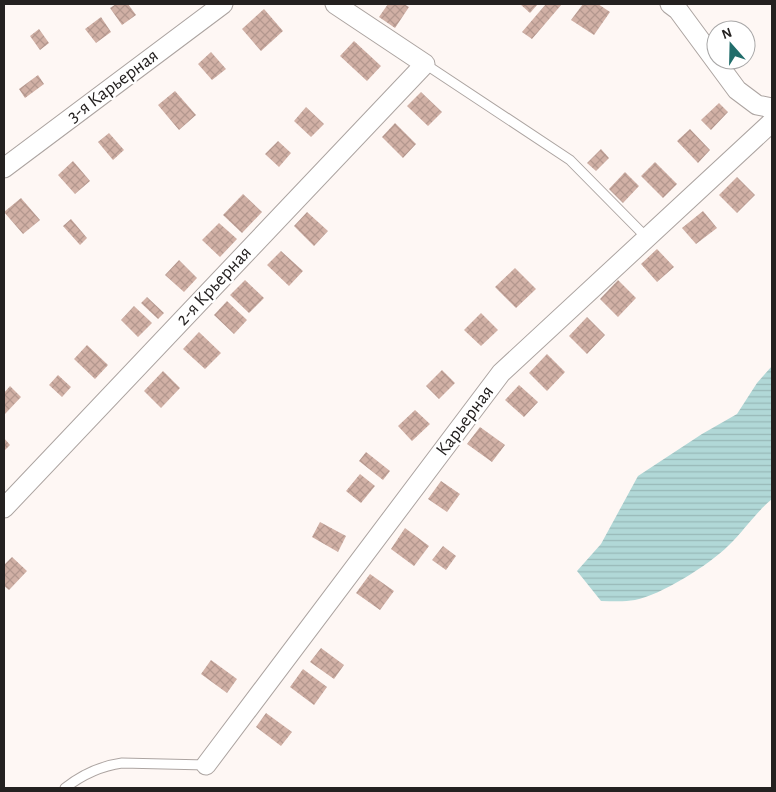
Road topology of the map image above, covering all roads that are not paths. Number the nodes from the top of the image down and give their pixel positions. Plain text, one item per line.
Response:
1 (223, 4) edge
2 (335, 4) edge
3 (670, 4) edge
4 (425, 64) junction
5 (772, 108) edge
6 (772, 122) edge
7 (4, 168) edge
8 (647, 238) junction
9 (4, 508) edge
10 (206, 765) joint
11 (65, 788) edge

1 - 7 street, 3-я Карьерная
2 - 4 street
3 - 5 street
4 - 8 lane
4 - 9 street, 2-я Крьерная
6 - 8 street, Карьерная
8 - 10 street, Карьерная
10 - 11 lane

